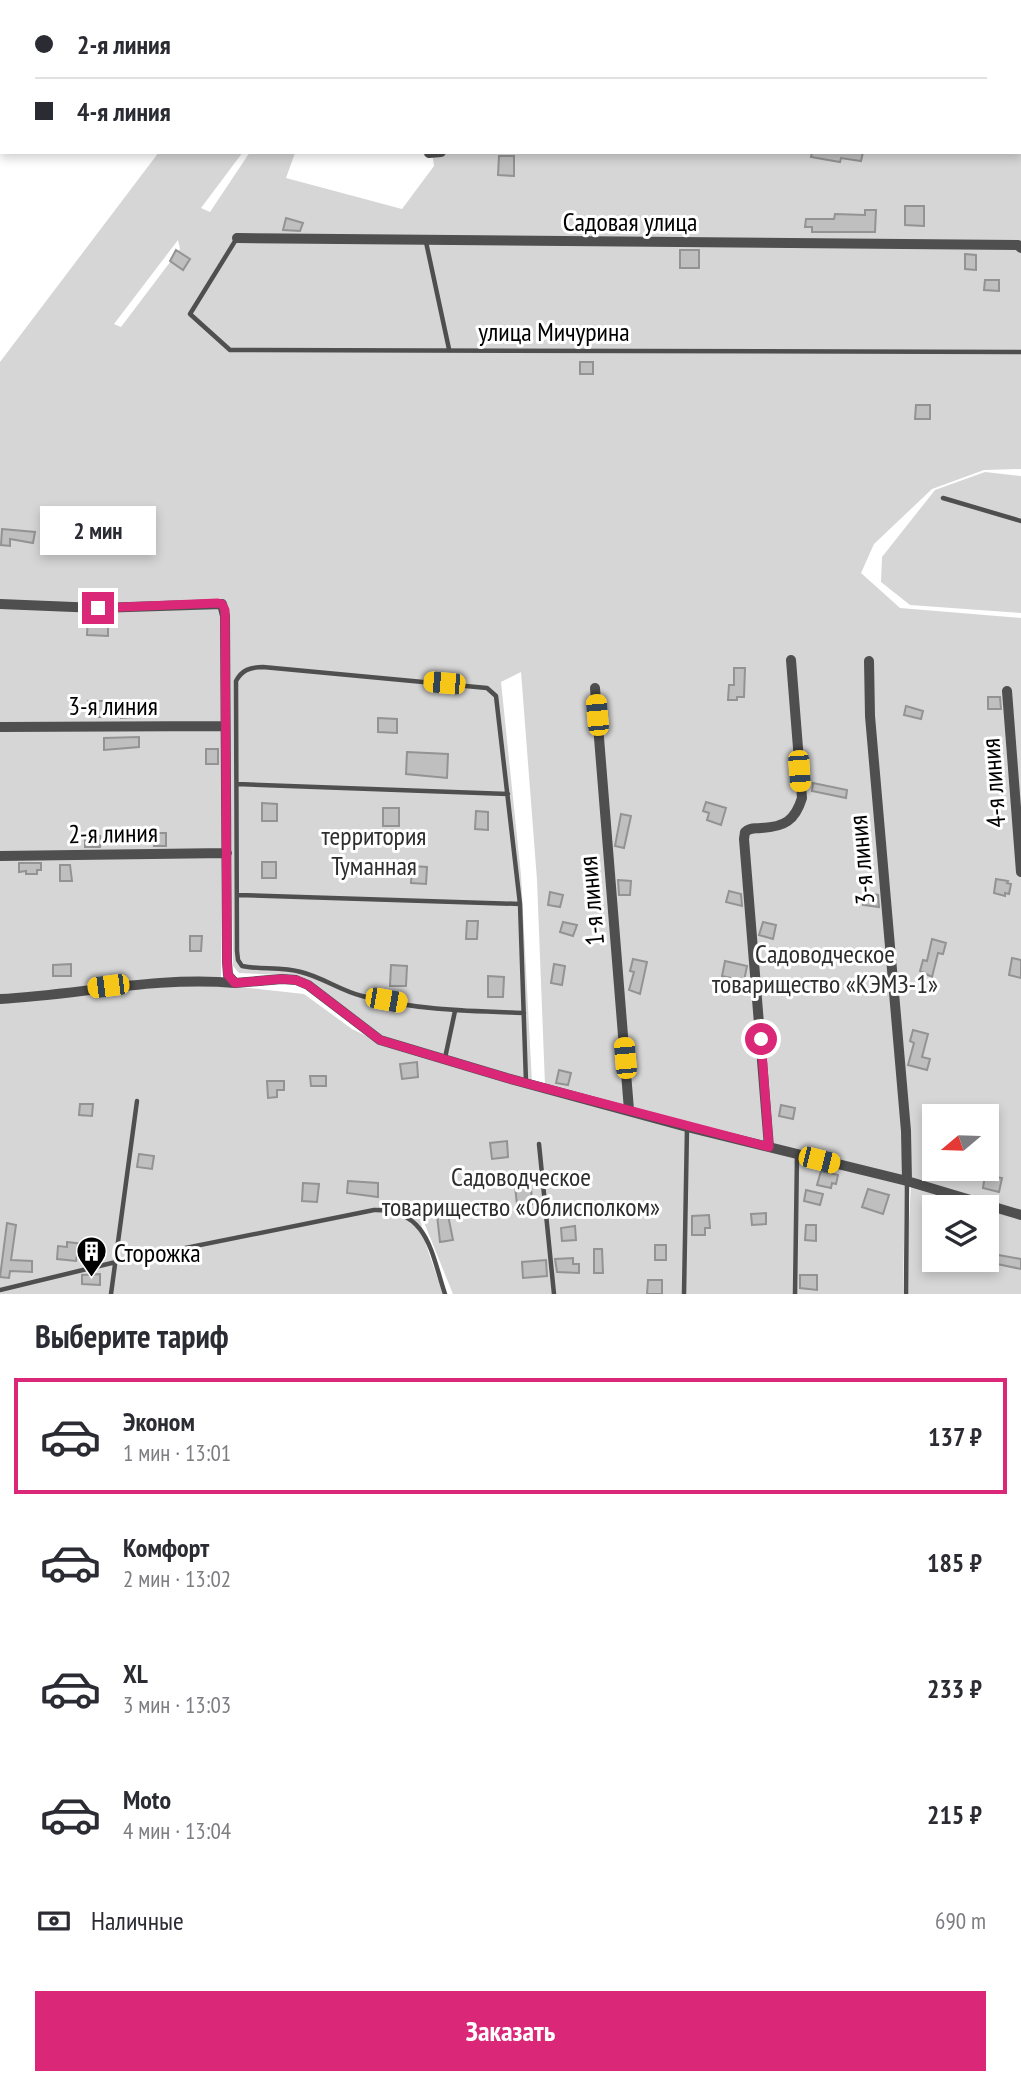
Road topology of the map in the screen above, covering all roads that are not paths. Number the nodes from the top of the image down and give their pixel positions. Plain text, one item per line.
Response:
1 (237, 238) joint
2 (426, 241) junction
3 (1021, 248) edge
4 (449, 350) junction
5 (1021, 352) edge
6 (943, 498) dead end
7 (1021, 521) edge
8 (0, 604) edge
9 (791, 660) dead end
10 (869, 661) dead end
11 (595, 688) dead end
12 (1007, 691) dead end
13 (231, 726) junction
14 (0, 727) edge
15 (236, 783) junction
16 (509, 794) junction
17 (227, 853) junction
18 (0, 856) edge
19 (1021, 872) edge
20 (237, 895) junction
21 (520, 904) junction
22 (235, 983) junction
23 (0, 999) edge
24 (455, 1011) junction
25 (524, 1013) junction
26 (444, 1059) junction
27 (526, 1083) junction
28 (137, 1101) dead end
29 (629, 1110) junction
30 (687, 1127) junction
31 (539, 1144) dead end
32 (769, 1147) junction
33 (797, 1154) junction
34 (907, 1181) junction
35 (1021, 1215) edge
36 (116, 1262) junction
37 (0, 1290) edge
38 (111, 1294) edge
39 (445, 1294) edge
40 (554, 1294) edge
41 (684, 1294) edge
42 (795, 1294) edge
43 (906, 1294) edge

1 - 2 street, Садовая улица
1 - 4 lane, улица Мичурина
2 - 3 street, Садовая улица
2 - 4 lane
4 - 5 lane, улица Мичурина
6 - 7 lane
8 - 13 street
9 - 32 street
10 - 34 street, 3-я линия
11 - 29 street, 1-я линия
12 - 19 street, 4-я линия
13 - 14 street, 3-я линия
13 - 15 lane
13 - 16 lane
13 - 17 street
15 - 16 lane
15 - 20 lane
16 - 21 lane
17 - 18 street, 2-я линия
17 - 22 street
20 - 21 lane
20 - 24 lane
21 - 25 lane
22 - 23 street
22 - 26 street
24 - 25 lane
24 - 26 lane
25 - 27 lane
26 - 27 street
27 - 29 street
28 - 36 lane
29 - 30 street
30 - 32 street
30 - 41 lane
31 - 40 lane
32 - 33 street
33 - 34 street
33 - 42 lane
34 - 35 street
34 - 43 lane
36 - 37 lane
36 - 38 lane
36 - 39 lane

